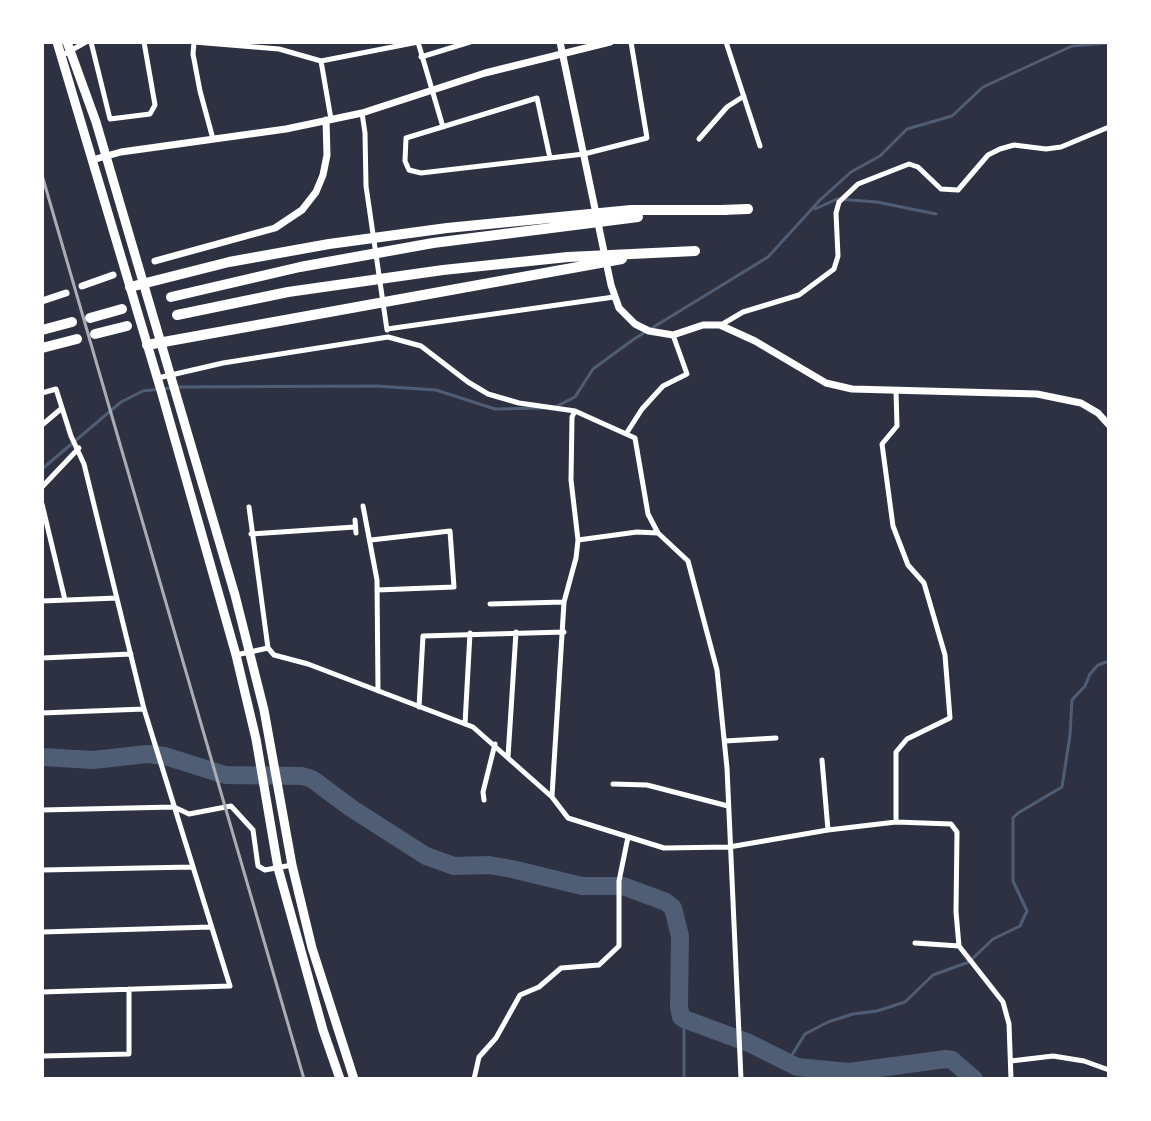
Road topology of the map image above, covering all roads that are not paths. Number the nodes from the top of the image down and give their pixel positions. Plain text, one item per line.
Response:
1 (57, 42) edge
2 (89, 42) edge
3 (144, 42) edge
4 (418, 42) edge
5 (470, 42) edge
6 (560, 42) edge
7 (610, 42) edge
8 (631, 42) edge
9 (726, 42) edge
10 (69, 46) edge
11 (562, 53) junction
12 (61, 56) junction
13 (421, 57) junction
14 (321, 61) junction
15 (431, 90) junction
16 (745, 96) junction
17 (362, 113) junction
18 (328, 120) junction
19 (443, 127) junction
20 (1109, 127) edge
21 (699, 139) dead end
22 (214, 140) junction
23 (760, 146) dead end
24 (584, 154) junction
25 (105, 156) junction
26 (550, 158) junction
27 (92, 160) junction
28 (748, 209) dead end
29 (727, 210) junction
30 (695, 251) dead end
31 (661, 253) junction
32 (155, 261) dead end
33 (113, 275) dead end
34 (145, 284) junction
35 (82, 286) dead end
36 (130, 287) junction
37 (66, 293) dead end
38 (171, 297) dead end
39 (614, 297) junction
40 (42, 301) edge
41 (122, 309) dead end
42 (177, 315) dead end
43 (90, 318) dead end
44 (72, 322) dead end
45 (720, 325) junction
46 (127, 326) dead end
47 (387, 329) junction
48 (42, 330) edge
49 (95, 334) dead end
50 (673, 335) junction
51 (388, 337) junction
52 (77, 339) dead end
53 (161, 341) junction
54 (147, 345) junction
55 (42, 348) edge
56 (173, 383) junction
57 (159, 385) junction
58 (896, 391) junction
59 (42, 393) edge
60 (62, 408) junction
61 (575, 411) junction
62 (42, 425) edge
63 (1109, 425) edge
64 (626, 434) junction
65 (77, 446) junction
66 (42, 487) edge
67 (42, 504) edge
68 (363, 506) dead end
69 (249, 507) dead end
70 (355, 520) dead end
71 (658, 533) junction
72 (251, 534) junction
73 (371, 540) junction
74 (578, 540) junction
75 (377, 590) junction
76 (117, 598) junction
77 (65, 600) junction
78 (42, 601) edge
79 (564, 602) junction
80 (490, 604) dead end
81 (516, 632) junction
82 (564, 632) junction
83 (470, 633) junction
84 (268, 648) junction
85 (249, 651) junction
86 (131, 654) junction
87 (236, 655) junction
88 (42, 658) edge
89 (378, 692) junction
90 (419, 707) junction
91 (144, 709) junction
92 (42, 713) edge
93 (465, 724) junction
94 (776, 738) dead end
95 (725, 741) junction
96 (495, 744) junction
97 (508, 757) junction
98 (822, 760) dead end
99 (613, 784) dead end
100 (552, 797) junction
101 (484, 800) dead end
102 (728, 806) junction
103 (174, 807) junction
104 (42, 810) edge
105 (896, 822) junction
106 (828, 830) junction
107 (628, 837) junction
108 (729, 847) junction
109 (292, 865) junction
110 (193, 867) junction
111 (278, 868) junction
112 (42, 870) edge
113 (211, 927) junction
114 (42, 932) edge
115 (915, 943) dead end
116 (959, 946) junction
117 (129, 989) junction
118 (42, 992) edge
119 (42, 1056) edge
120 (1011, 1061) junction
121 (1109, 1070) edge
122 (340, 1079) edge
123 (354, 1079) edge
124 (474, 1079) edge
125 (741, 1079) edge
126 (1011, 1079) edge

1 - 12 main road
2 - 3 street
2 - 10 street
4 - 13 street
4 - 14 street
5 - 13 street
6 - 11 street
7 - 11 street
8 - 24 street
9 - 16 street
10 - 12 street
10 - 25 main road
11 - 15 street
11 - 24 street
12 - 27 main road
13 - 15 street
14 - 18 street
14 - 22 street
15 - 17 street
15 - 19 street
16 - 21 street
16 - 23 street
17 - 18 street
17 - 47 street
18 - 22 street
18 - 32 street
19 - 26 street
19 - 26 street
20 - 45 street
22 - 25 street
24 - 26 street
24 - 39 street
25 - 27 street
25 - 34 main road
27 - 36 main road
28 - 29 highway
29 - 34 highway
29 - 38 highway
30 - 31 highway
31 - 42 highway
31 - 53 highway
33 - 35 street
34 - 36 highway
34 - 53 main road
36 - 54 main road
37 - 40 street
39 - 47 street
39 - 50 street
41 - 43 highway
44 - 48 highway
45 - 50 street
45 - 58 street
46 - 49 highway
47 - 51 street
50 - 64 street
51 - 56 street
51 - 61 street
52 - 55 highway
53 - 54 highway
53 - 56 main road
54 - 57 main road
56 - 57 street
56 - 85 main road
57 - 87 main road
58 - 63 street
58 - 105 street
59 - 60 street
60 - 62 street
60 - 65 street
61 - 64 street
61 - 74 street
64 - 71 street
65 - 66 street
65 - 76 street
67 - 77 street
68 - 73 street
69 - 72 street
70 - 72 street
71 - 74 street
71 - 95 street
72 - 84 street
73 - 75 street
73 - 75 street
74 - 79 street
75 - 89 street
76 - 77 street
76 - 86 street
77 - 78 street
79 - 80 street
79 - 82 street
81 - 82 street
81 - 83 street
81 - 97 street
82 - 100 street
83 - 90 street
83 - 93 street
84 - 85 street
84 - 89 street
85 - 87 street
85 - 109 main road
86 - 88 street
86 - 91 street
87 - 111 main road
89 - 90 street
90 - 93 street
91 - 92 street
91 - 103 street
93 - 96 street
94 - 95 street
95 - 102 street
96 - 97 street
96 - 101 street
97 - 100 street
98 - 106 street
99 - 102 street
100 - 107 street
102 - 108 street
103 - 104 street
103 - 110 street
103 - 111 street
105 - 106 street
105 - 116 street
106 - 108 street
107 - 108 street
107 - 124 street
108 - 125 street
109 - 111 street
109 - 123 main road
110 - 112 street
110 - 113 street
111 - 122 main road
113 - 114 street
113 - 117 street
115 - 116 street
116 - 120 street
117 - 118 street
117 - 119 street
120 - 121 street
120 - 126 street

